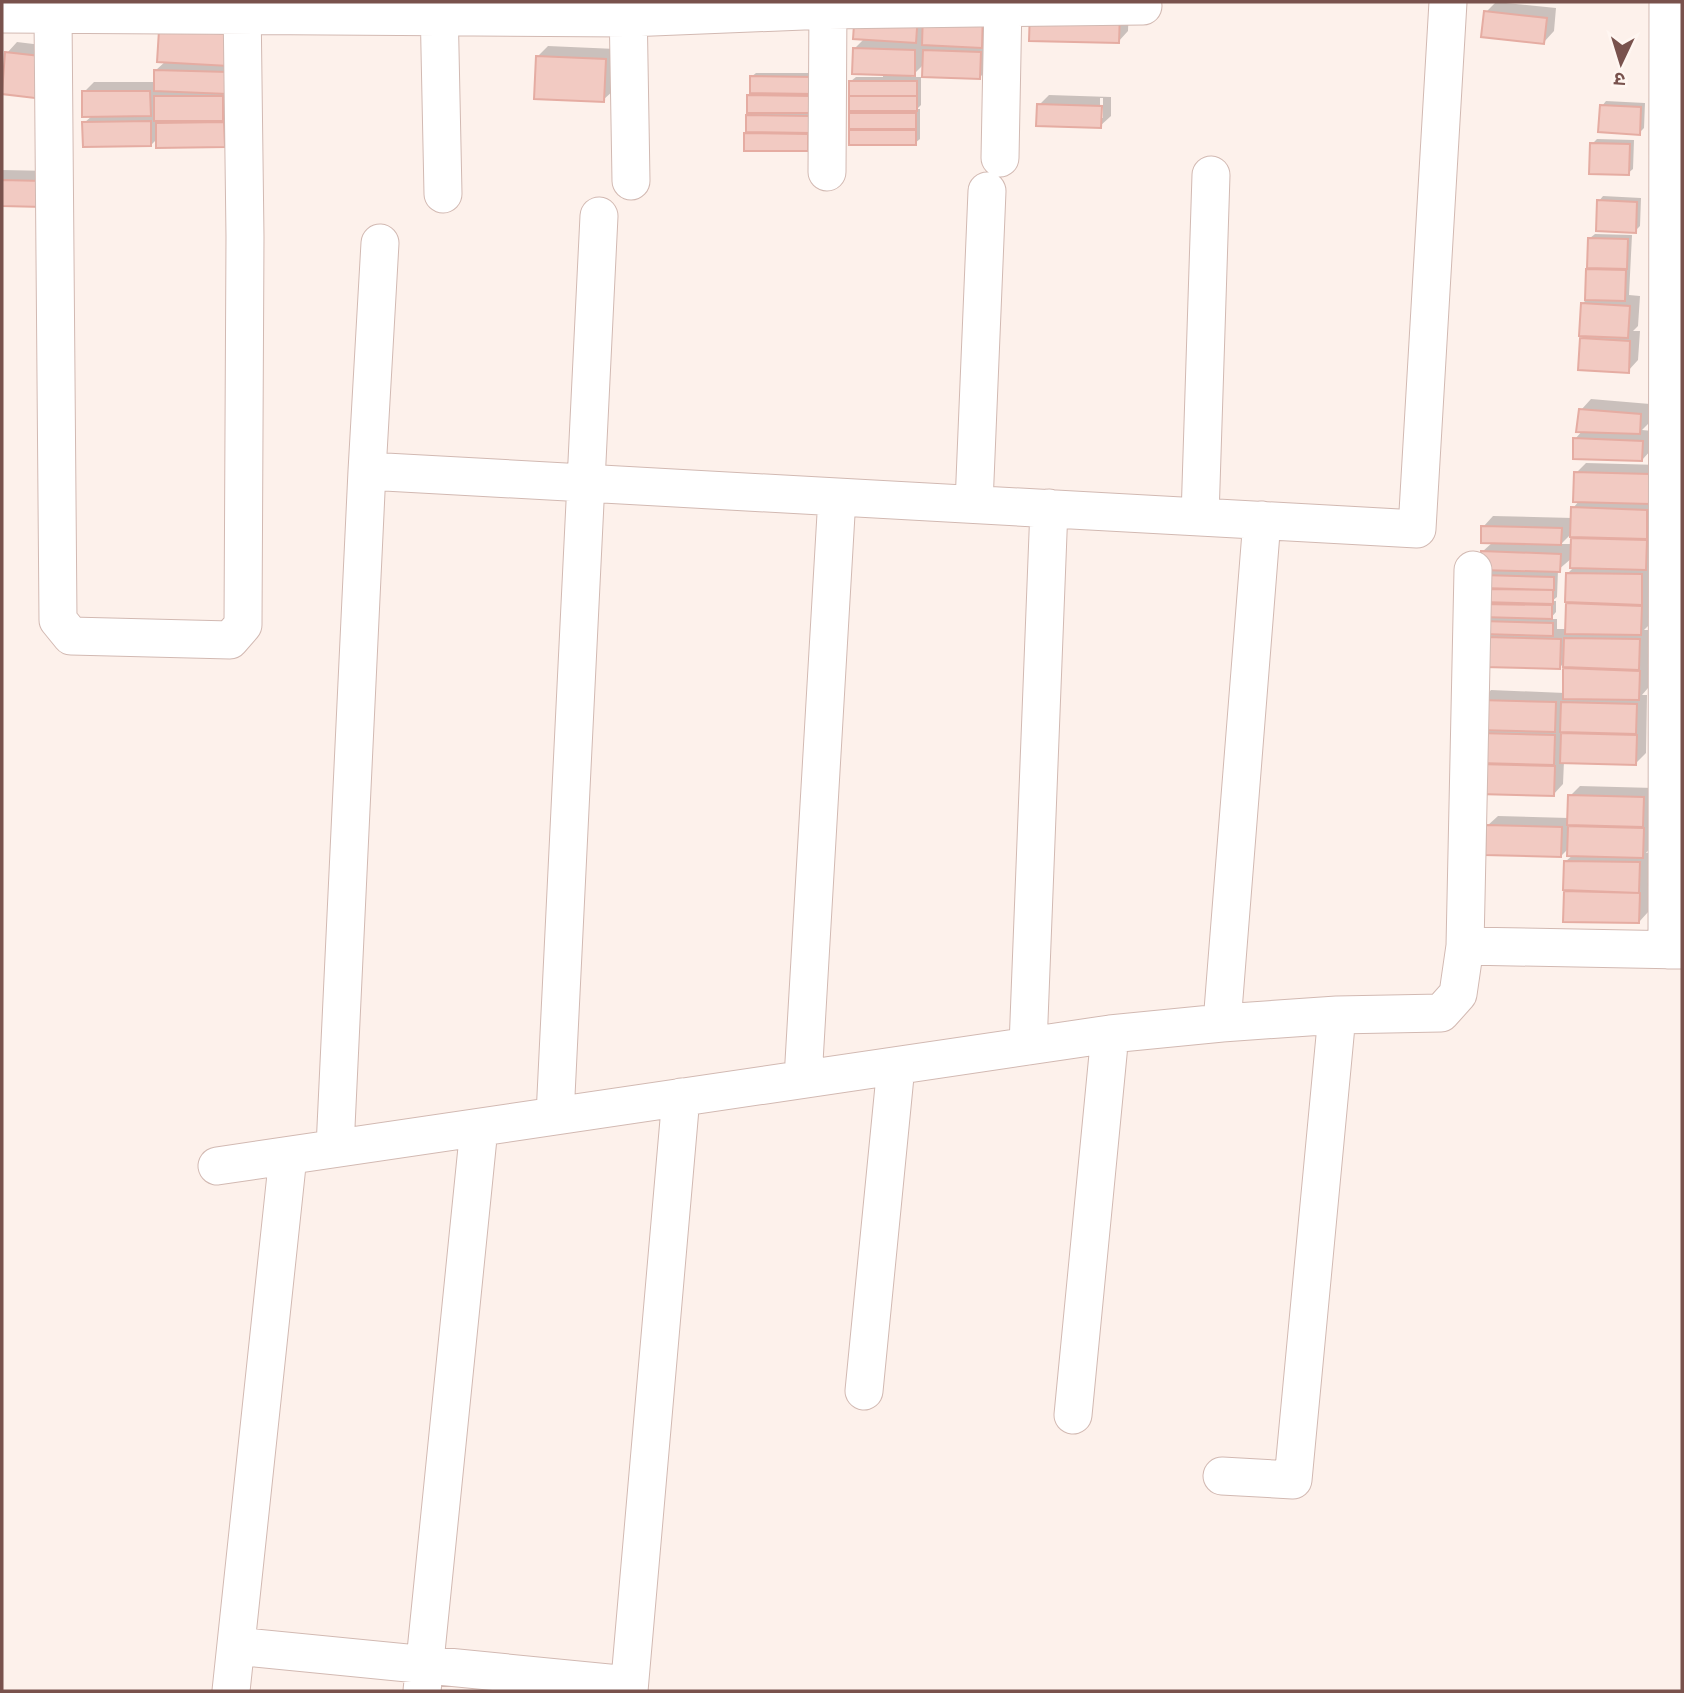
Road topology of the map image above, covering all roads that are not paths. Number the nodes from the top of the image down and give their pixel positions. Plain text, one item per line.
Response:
1 (1448, 2) edge
2 (1668, 2) edge
3 (1003, 5) edge
4 (828, 6) edge
5 (1143, 6) dead end
6 (242, 9) edge
7 (439, 10) edge
8 (628, 10) edge
9 (2, 14) edge
10 (53, 14) junction
11 (827, 172) dead end
12 (1211, 175) dead end
13 (631, 180) dead end
14 (443, 194) dead end
15 (599, 216) dead end
16 (380, 243) dead end
17 (367, 471) junction
18 (587, 483) junction
19 (837, 496) junction
20 (974, 504) junction
21 (1049, 508) junction
22 (1200, 517) junction
23 (1262, 520) junction
24 (1473, 570) dead end
25 (1465, 946) junction
26 (1675, 950) edge
27 (1337, 1015) junction
28 (1222, 1023) junction
29 (1110, 1034) junction
30 (1028, 1046) junction
31 (895, 1066) junction
32 (803, 1079) junction
33 (681, 1097) junction
34 (555, 1116) junction
35 (479, 1128) junction
36 (335, 1148) junction
37 (288, 1156) junction
38 (217, 1166) dead end
39 (864, 1391) dead end
40 (1073, 1415) dead end
41 (1222, 1476) dead end
42 (236, 1646) junction
43 (424, 1678) edge
44 (629, 1688) edge
45 (232, 1691) edge

1 - 23 street
2 - 26 street
3 - 4 street
3 - 5 street
3 - 20 street
4 - 8 street
4 - 11 street
6 - 7 street
6 - 10 street
6 - 10 street
7 - 8 street
7 - 14 street
8 - 13 street
9 - 10 street
12 - 22 street
15 - 18 street
16 - 17 street
17 - 18 street
17 - 36 street
18 - 19 street
18 - 34 street
19 - 20 street
19 - 32 street
20 - 21 street
21 - 22 street
21 - 30 street
22 - 23 street
23 - 28 street
24 - 25 street
25 - 26 street
25 - 27 street
27 - 28 street
27 - 41 street
28 - 29 street
29 - 30 street
29 - 40 street
30 - 31 street
31 - 32 street
31 - 39 street
32 - 33 street
33 - 34 street
33 - 44 street
34 - 35 street
35 - 36 street
35 - 43 street
36 - 37 street
37 - 38 street
37 - 42 street
42 - 43 street
42 - 45 street
43 - 44 street

